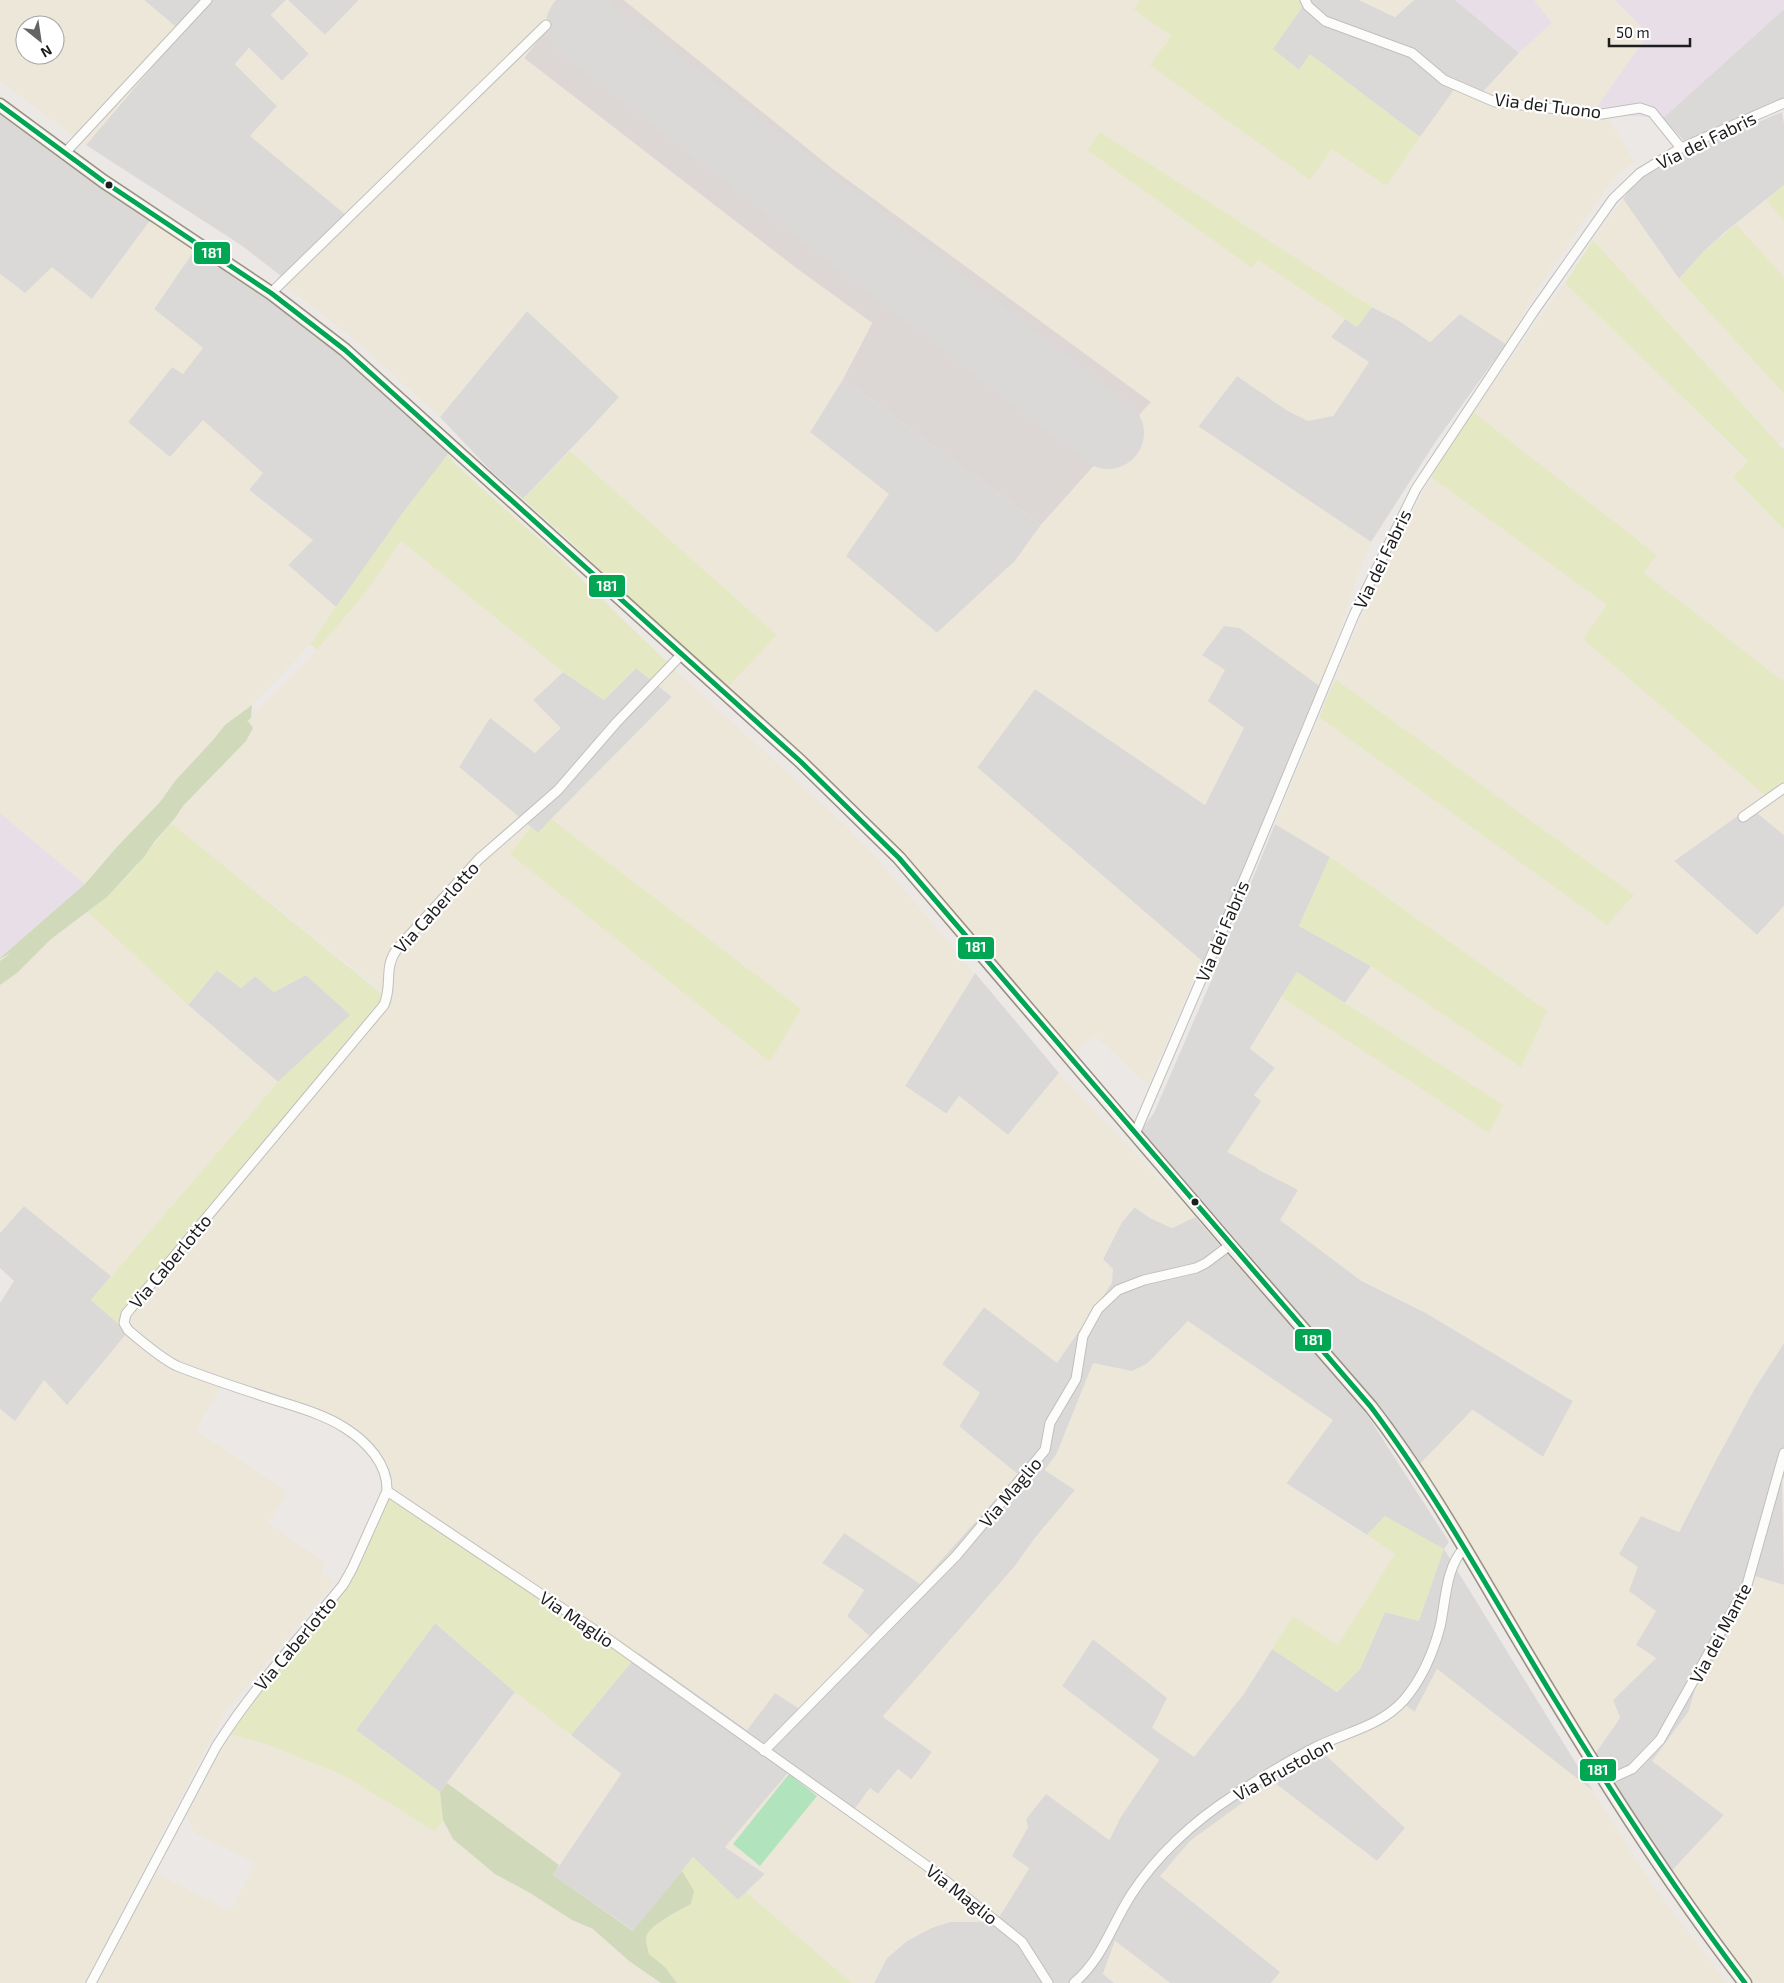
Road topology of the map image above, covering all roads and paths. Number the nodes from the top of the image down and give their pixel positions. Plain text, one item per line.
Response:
1 (207, 0) edge
2 (1305, 0) edge
3 (546, 25) dead end
4 (1784, 103) edge
5 (0, 105) edge
6 (1682, 148) junction
7 (64, 154) junction
8 (271, 293) junction
9 (682, 654) junction
10 (1784, 788) edge
11 (1743, 817) dead end
12 (1135, 1134) junction
13 (1230, 1245) junction
14 (1784, 1453) edge
15 (387, 1491) junction
16 (1464, 1548) junction
17 (764, 1751) junction
18 (1605, 1780) junction
19 (91, 1983) edge
20 (1048, 1983) edge
21 (1074, 1983) edge
22 (1745, 1983) edge

1 - 7 street
2 - 6 street, Via dei Tuono
3 - 8 street
4 - 6 street, Via dei Fabris
5 - 7 main road
6 - 12 street, Via dei Fabris
7 - 8 main road
8 - 9 main road
9 - 12 main road
9 - 15 street, Via Caberlotto
10 - 11 street
12 - 13 main road
13 - 16 main road
13 - 17 street, Via Maglio
14 - 18 street, Via dei Mante
15 - 17 street, Via Maglio
15 - 19 street, Via Caberlotto
16 - 18 main road
16 - 21 street, Via Brustolon
17 - 20 street, Via Maglio
18 - 22 main road

